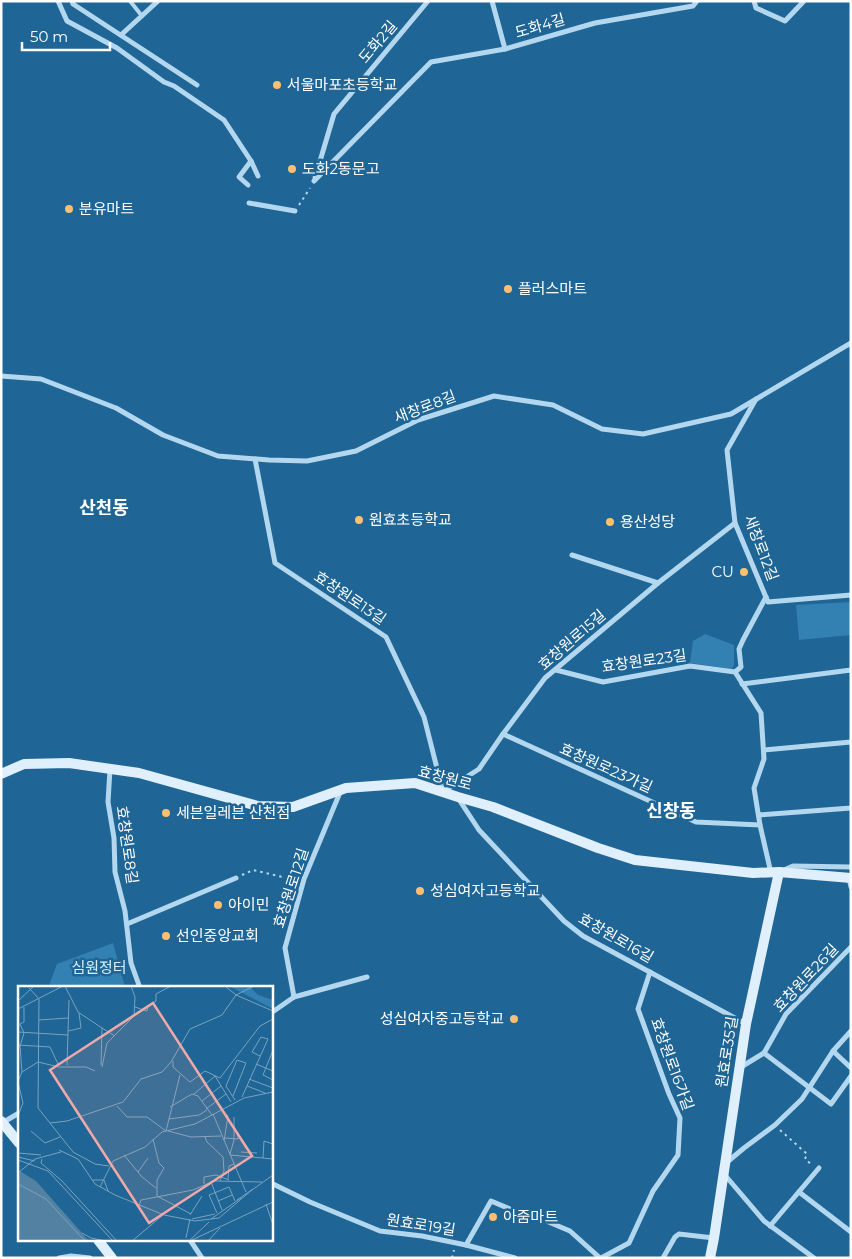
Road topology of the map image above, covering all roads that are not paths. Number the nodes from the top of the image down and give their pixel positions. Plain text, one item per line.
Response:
1 (58, 1) edge
2 (72, 1) edge
3 (130, 1) edge
4 (158, 1) edge
5 (428, 1) edge
6 (492, 1) edge
7 (697, 1) edge
8 (754, 1) edge
9 (804, 1) edge
10 (142, 16) junction
11 (121, 35) junction
12 (505, 49) junction
13 (197, 85) dead end
14 (251, 161) junction
15 (258, 176) dead end
16 (314, 181) joint
17 (248, 185) dead end
18 (249, 203) dead end
19 (295, 211) road end
20 (851, 343) edge
21 (1, 376) edge
22 (756, 399) junction
23 (254, 459) junction
24 (735, 523) junction
25 (572, 556) dead end
26 (658, 583) junction
27 (851, 595) edge
28 (766, 597) junction
29 (556, 670) junction
30 (851, 670) edge
31 (735, 672) junction
32 (742, 684) junction
33 (503, 734) junction
34 (851, 742) edge
35 (764, 750) junction
36 (110, 769) junction
37 (1, 774) edge
38 (342, 790) junction
39 (443, 792) junction
40 (458, 797) junction
41 (851, 808) edge
42 (759, 815) junction
43 (760, 825) junction
44 (775, 873) junction
45 (236, 878) road end
46 (850, 878) edge
47 (127, 924) junction
48 (851, 947) edge
49 (650, 972) junction
50 (367, 977) dead end
51 (139, 986) edge
52 (294, 997) junction
53 (272, 1012) edge
54 (746, 1024) junction
55 (851, 1031) edge
56 (833, 1051) junction
57 (764, 1053) junction
58 (740, 1068) junction
59 (851, 1068) edge
60 (851, 1076) edge
61 (810, 1088) junction
62 (18, 1114) edge
63 (2, 1122) edge
64 (18, 1142) edge
65 (724, 1169) junction
66 (818, 1169) road end
67 (272, 1183) edge
68 (799, 1192) junction
69 (770, 1226) junction
70 (851, 1232) edge
71 (714, 1238) junction
72 (100, 1242) edge
73 (191, 1242) edge
74 (466, 1245) junction
75 (59, 1258) edge
76 (90, 1258) edge
77 (112, 1258) edge
78 (202, 1258) edge
79 (512, 1258) edge
80 (600, 1258) edge
81 (663, 1258) edge
82 (710, 1258) edge
83 (814, 1258) edge

1 - 14 street
2 - 11 street
3 - 10 lane
4 - 10 street
5 - 16 street, 도화2길
6 - 12 street
7 - 12 street, 도화4길
8 - 9 street
10 - 11 street
11 - 13 street
12 - 16 street, 도화4길
14 - 15 street
14 - 17 street
18 - 19 street
20 - 22 street, 새창로8길
21 - 23 street, 새창로8길
22 - 23 street, 새창로8길
22 - 24 street, 새창로12길
23 - 39 street, 효창원로13길
24 - 26 street, 효창원로15길
24 - 28 street, 새창로12길
25 - 26 street
26 - 29 street, 효창원로15길
27 - 28 street, 새창로12길
28 - 31 street
29 - 31 street, 효창원로23길
29 - 33 street, 효창원로15길
30 - 32 street
31 - 32 street
32 - 35 street
33 - 39 street, 효창원로15길
33 - 43 street, 효창원로23가길
34 - 35 street
35 - 42 street
36 - 37 street, 효창원로
36 - 38 street, 효창원로
36 - 47 street, 효창원로8길
38 - 39 street, 효창원로
38 - 52 street, 효창원로12길
39 - 40 street, 효창원로
40 - 44 street, 효창원로
40 - 49 street, 효창원로16길
41 - 42 street
42 - 43 street
43 - 44 street
44 - 46 street, 효창원로
44 - 54 street, 원효로35길
45 - 47 street
47 - 51 street, 효창원로8길
48 - 57 street, 효창원로26길
49 - 54 street, 효창원로16길
49 - 80 street, 효창원로16가길
50 - 52 street
52 - 53 street
54 - 58 street, 원효로35길
55 - 56 street
56 - 59 street
56 - 61 street
57 - 58 street, 효창원로26길
57 - 61 street
58 - 65 street, 원효로35길
60 - 61 street
61 - 65 street
62 - 63 street
63 - 64 street
65 - 69 street
65 - 71 street, 원효로35길
66 - 68 street
67 - 74 street, 원효로19길
68 - 69 street
68 - 70 street
69 - 83 street
71 - 81 street
71 - 82 street, 원효로35길
72 - 77 street
73 - 78 street
74 - 79 street, 원효로19길
74 - 80 street
75 - 76 street

